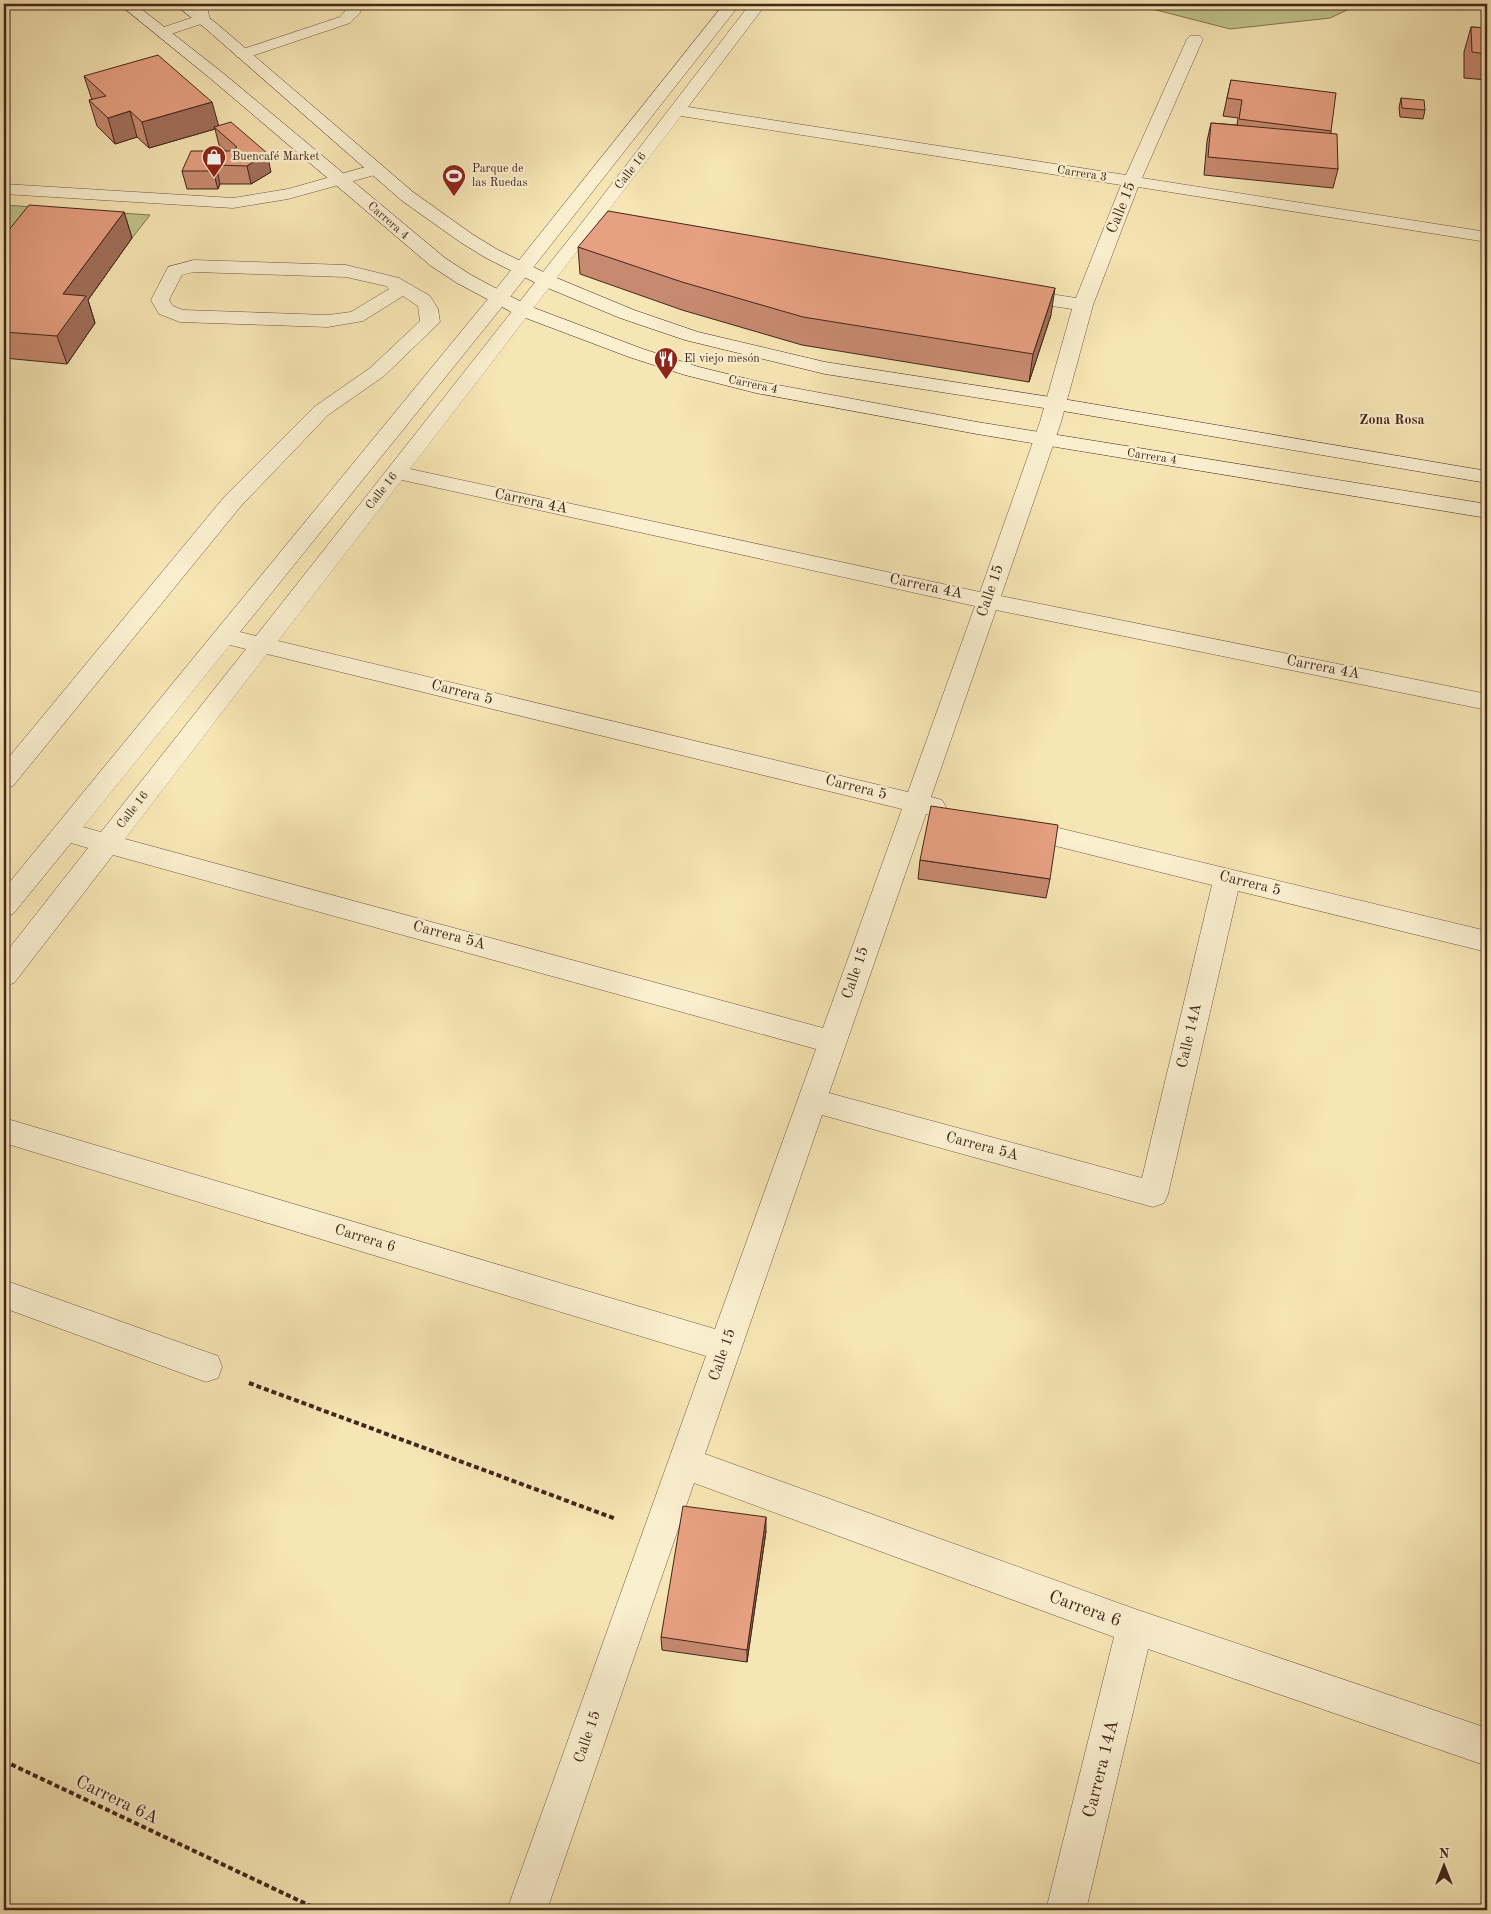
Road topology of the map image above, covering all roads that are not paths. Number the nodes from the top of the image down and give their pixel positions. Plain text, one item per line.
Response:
1 (126, 4) edge
2 (181, 4) edge
3 (349, 4) edge
4 (732, 4) edge
5 (758, 4) edge
6 (201, 12) edge
7 (163, 32) junction
8 (1195, 39) dead end
9 (243, 54) junction
10 (678, 110) junction
11 (376, 169) junction
12 (340, 180) junction
13 (1132, 182) junction
14 (396, 187) junction
15 (4, 189) edge
16 (360, 197) junction
17 (1487, 237) edge
18 (522, 268) junction
19 (545, 280) junction
20 (402, 289) junction
21 (1004, 292) edge
22 (499, 298) junction
23 (1083, 305) junction
24 (522, 310) junction
25 (1057, 404) junction
26 (1045, 439) junction
27 (396, 472) junction
28 (1487, 477) edge
29 (1487, 511) edge
30 (988, 600) junction
31 (225, 636) junction
32 (262, 644) junction
33 (1487, 702) edge
34 (4, 780) edge
35 (916, 803) junction
36 (955, 812) edge
37 (994, 822) edge
38 (65, 832) junction
39 (108, 842) junction
40 (1226, 879) junction
41 (4, 907) edge
42 (1487, 942) edge
43 (4, 975) edge
44 (832, 1042) junction
45 (812, 1100) junction
46 (4, 1132) edge
47 (1153, 1194) joint
48 (4, 1294) edge
49 (726, 1347) junction
50 (206, 1367) road end
51 (684, 1464) junction
52 (1135, 1627) junction
53 (1487, 1747) edge
54 (527, 1910) edge
55 (1066, 1910) edge

1 - 7 street, Carrera 4
2 - 6 street
3 - 9 street
4 - 18 street, Calle 16
5 - 10 street, Calle 16
6 - 7 street
6 - 9 street
7 - 12 street, Carrera 4
8 - 13 street, Calle 15
9 - 11 street
10 - 13 street, Carrera 3
10 - 19 street, Calle 16
11 - 12 street
11 - 14 street
12 - 15 street
12 - 16 street, Carrera 4
13 - 17 street, Carrera 3
13 - 23 street, Calle 15
14 - 16 street
14 - 18 street
16 - 22 street, Carrera 4
18 - 19 street
18 - 22 street, Calle 16
19 - 24 street, Calle 16
19 - 25 street
20 - 20 street
20 - 34 street
21 - 23 street
22 - 24 street, Carrera 4
22 - 31 street, Calle 16
23 - 25 street, Calle 15
24 - 26 street, Carrera 4
24 - 27 street, Calle 16
25 - 26 street, Calle 15
25 - 28 street
26 - 29 street, Carrera 4
26 - 30 street, Calle 15
27 - 30 street, Carrera 4A
27 - 32 street, Calle 16
30 - 33 street, Carrera 4A
30 - 35 street, Calle 15
31 - 32 street, Carrera 5
31 - 38 street, Calle 16
32 - 35 street, Carrera 5
32 - 39 street, Calle 16
35 - 36 street, Carrera 5
35 - 44 street, Calle 15
37 - 40 street, Carrera 5
38 - 39 street, Carrera 5A
38 - 41 street, Calle 16
39 - 43 street, Calle 16
39 - 44 street, Carrera 5A
40 - 42 street, Carrera 5
40 - 47 street, Calle 14A
44 - 45 street, Calle 15
45 - 47 street, Carrera 5A
45 - 49 street, Calle 15
46 - 49 street, Carrera 6
48 - 50 street
49 - 51 street, Calle 15
51 - 52 street, Carrera 6
51 - 54 street, Calle 15
52 - 53 street, Carrera 6
52 - 55 street, Carrera 14A

